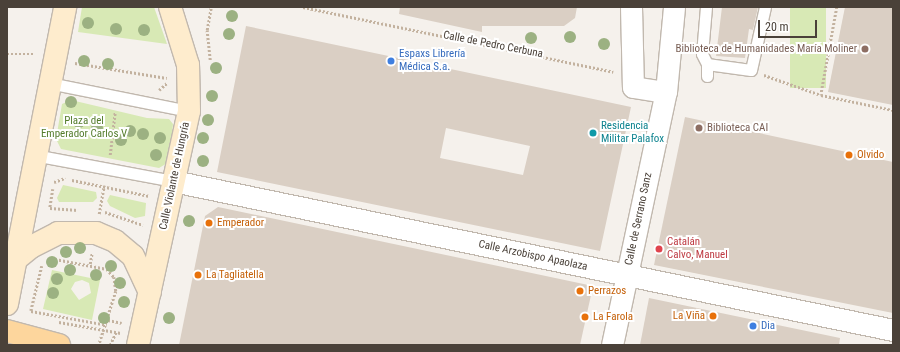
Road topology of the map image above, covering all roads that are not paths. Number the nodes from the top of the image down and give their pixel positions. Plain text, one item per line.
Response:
1 (65, 7) edge
2 (630, 7) edge
3 (674, 7) edge
4 (706, 7) edge
5 (765, 7) edge
6 (170, 9) edge
7 (707, 64) junction
8 (706, 76) dead end
9 (49, 83) junction
10 (666, 92) junction
11 (189, 111) junction
12 (34, 155) junction
13 (173, 181) junction
14 (15, 260) junction
15 (627, 275) junction
16 (150, 292) junction
17 (7, 304) edge
18 (893, 330) edge
19 (7, 331) edge
20 (136, 336) edge
21 (59, 345) edge
22 (612, 345) edge

1 - 9 main road
2 - 10 street
3 - 10 street, Calle de Serrano Sanz
4 - 7 lane
5 - 7 lane
6 - 11 main road, Calle Violante de Hungría
7 - 8 lane
9 - 11 lane
9 - 12 main road
10 - 15 street, Calle de Serrano Sanz
11 - 13 main road, Calle Violante de Hungría
12 - 13 lane
12 - 14 main road
13 - 15 street, Calle Arzobispo Apaolaza
13 - 16 main road, Calle Violante de Hungría
14 - 16 main road
14 - 17 main road
15 - 18 street, Calle Arzobispo Apaolaza
15 - 22 street, Calle de Serrano Sanz
16 - 20 main road, Calle Violante de Hungría
19 - 21 main road

